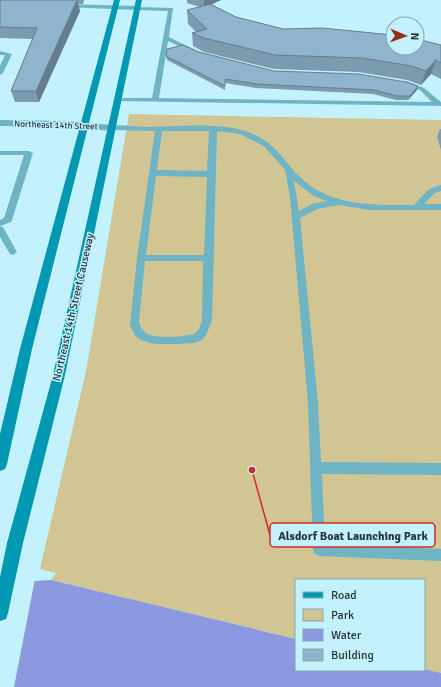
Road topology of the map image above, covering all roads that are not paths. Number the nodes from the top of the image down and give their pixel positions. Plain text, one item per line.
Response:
1 (116, 3) edge
2 (139, 4) edge
3 (55, 6) edge
4 (166, 38) junction
5 (0, 54) edge
6 (202, 54) edge
7 (0, 73) edge
8 (400, 82) edge
9 (118, 100) junction
10 (155, 100) junction
11 (440, 104) edge
12 (0, 123) edge
13 (85, 126) junction
14 (112, 128) junction
15 (159, 129) junction
16 (213, 129) junction
17 (0, 153) edge
18 (288, 171) junction
19 (153, 173) junction
20 (210, 174) junction
21 (441, 188) edge
22 (338, 202) junction
23 (417, 207) junction
24 (441, 207) edge
25 (296, 217) junction
26 (0, 223) edge
27 (0, 229) edge
28 (13, 252) dead end
29 (141, 258) junction
30 (208, 258) junction
31 (0, 464) edge
32 (316, 468) junction
33 (441, 469) edge
34 (441, 555) edge
35 (0, 613) edge

1 - 2 street
1 - 3 street
1 - 13 main road
2 - 4 lane
2 - 9 main road, Northeast 14th Street Causeway
4 - 6 lane
4 - 10 lane
5 - 7 lane
8 - 11 lane
9 - 10 lane
9 - 14 main road, Northeast 14th Street Causeway
10 - 11 lane
12 - 13 street, Northeast 14th Street
13 - 14 street, Northeast 14th Street
13 - 31 main road
14 - 15 lane
14 - 35 main road, Northeast 14th Street Causeway
15 - 16 lane
15 - 19 lane
16 - 18 lane
16 - 20 lane
17 - 26 lane
18 - 22 lane
18 - 25 lane
19 - 20 lane
19 - 29 lane
20 - 30 lane
21 - 23 lane
22 - 23 lane
22 - 25 lane
23 - 24 lane
25 - 32 lane
27 - 28 lane
29 - 30 lane
29 - 30 lane
32 - 33 lane
32 - 34 lane

